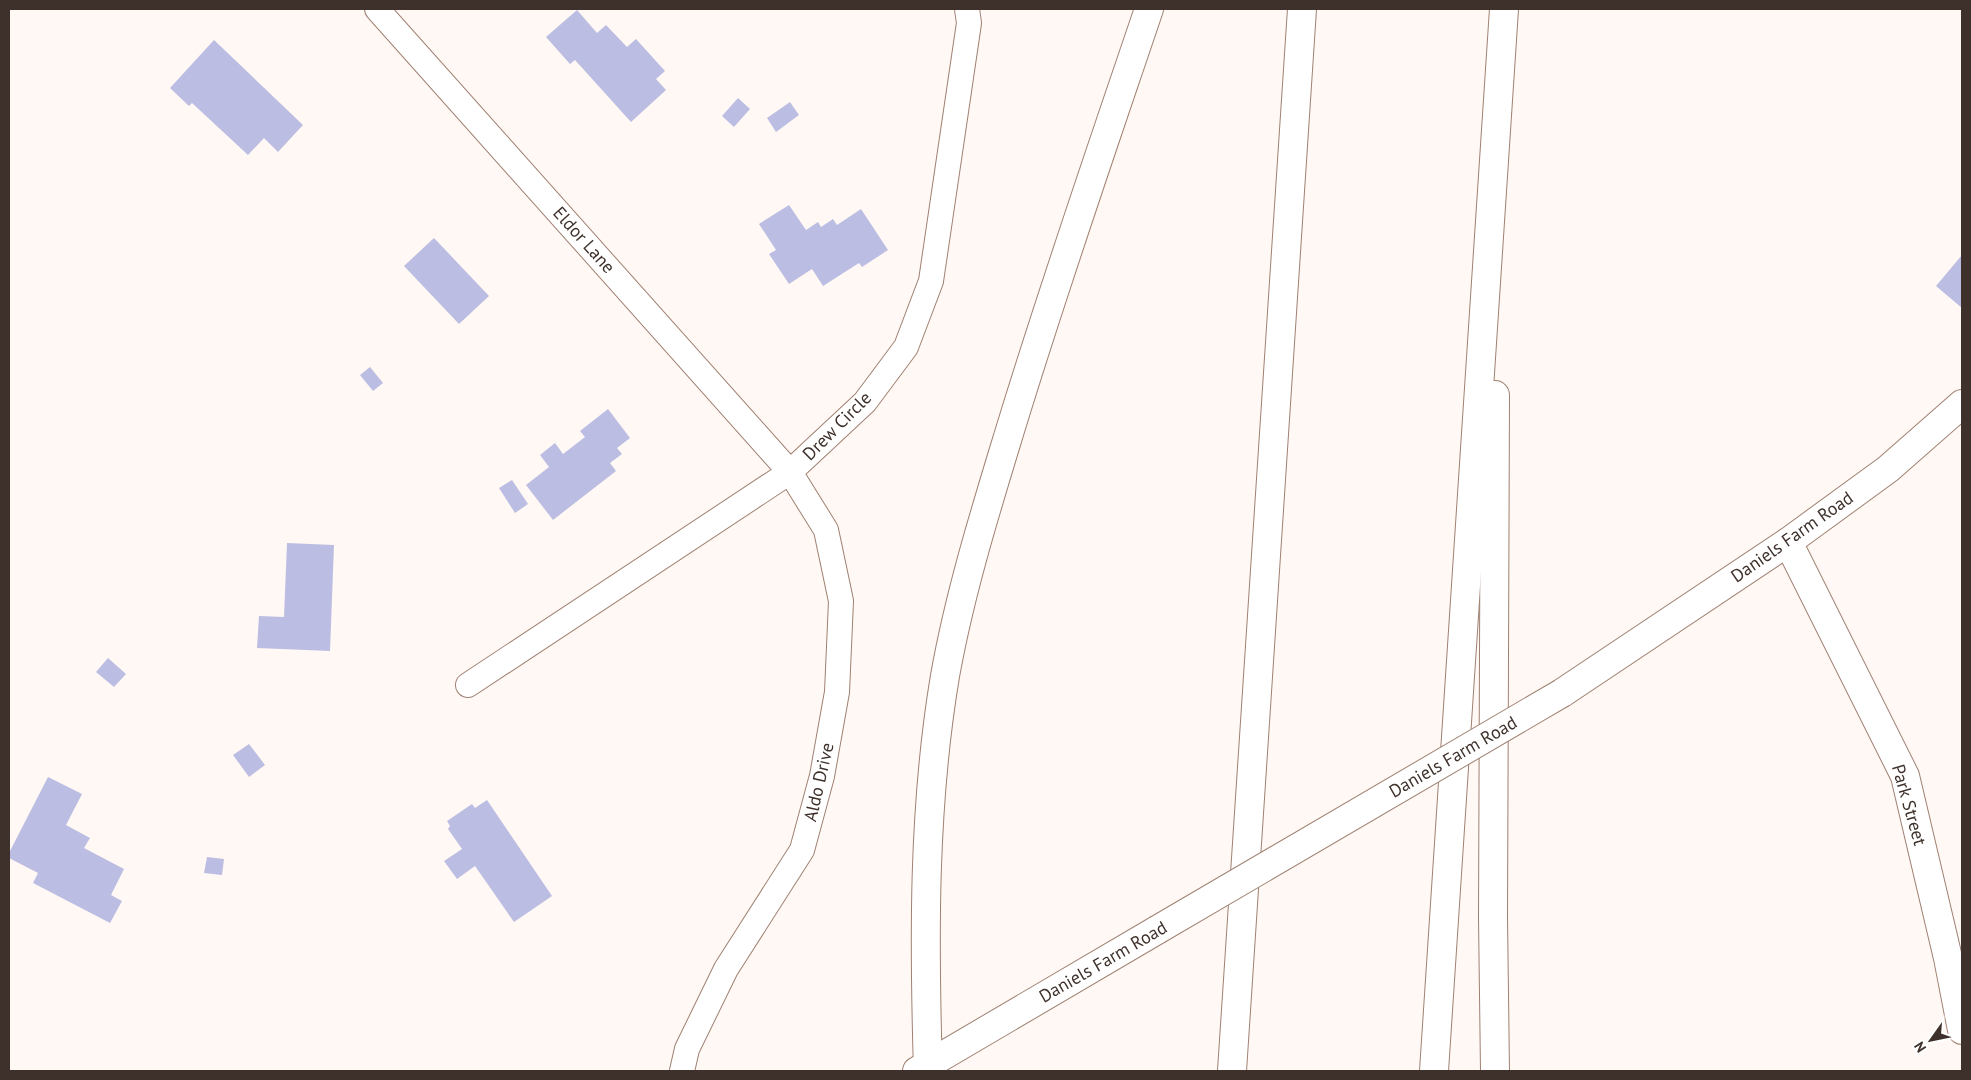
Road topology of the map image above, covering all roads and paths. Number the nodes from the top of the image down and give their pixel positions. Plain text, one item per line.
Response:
1 (377, 9) edge
2 (967, 9) edge
3 (1149, 9) edge
4 (1302, 9) edge
5 (1504, 9) edge
6 (1496, 126) junction
7 (1962, 404) edge
8 (790, 472) junction
9 (1788, 542) junction
10 (468, 685) dead end
11 (1962, 1030) edge
12 (924, 1069) edge
13 (682, 1071) edge
14 (1232, 1071) edge
15 (1434, 1071) edge
16 (1495, 1071) edge

1 - 8 street, Eldor Lane
2 - 8 street, Drew Circle
3 - 12 main road
4 - 14 main road
5 - 6 main road
6 - 15 main road
6 - 16 main road
7 - 9 main road, Daniels Farm Road
8 - 10 street, Drew Circle
8 - 13 street, Aldo Drive
9 - 11 main road, Park Street
9 - 12 main road, Daniels Farm Road, bridge

